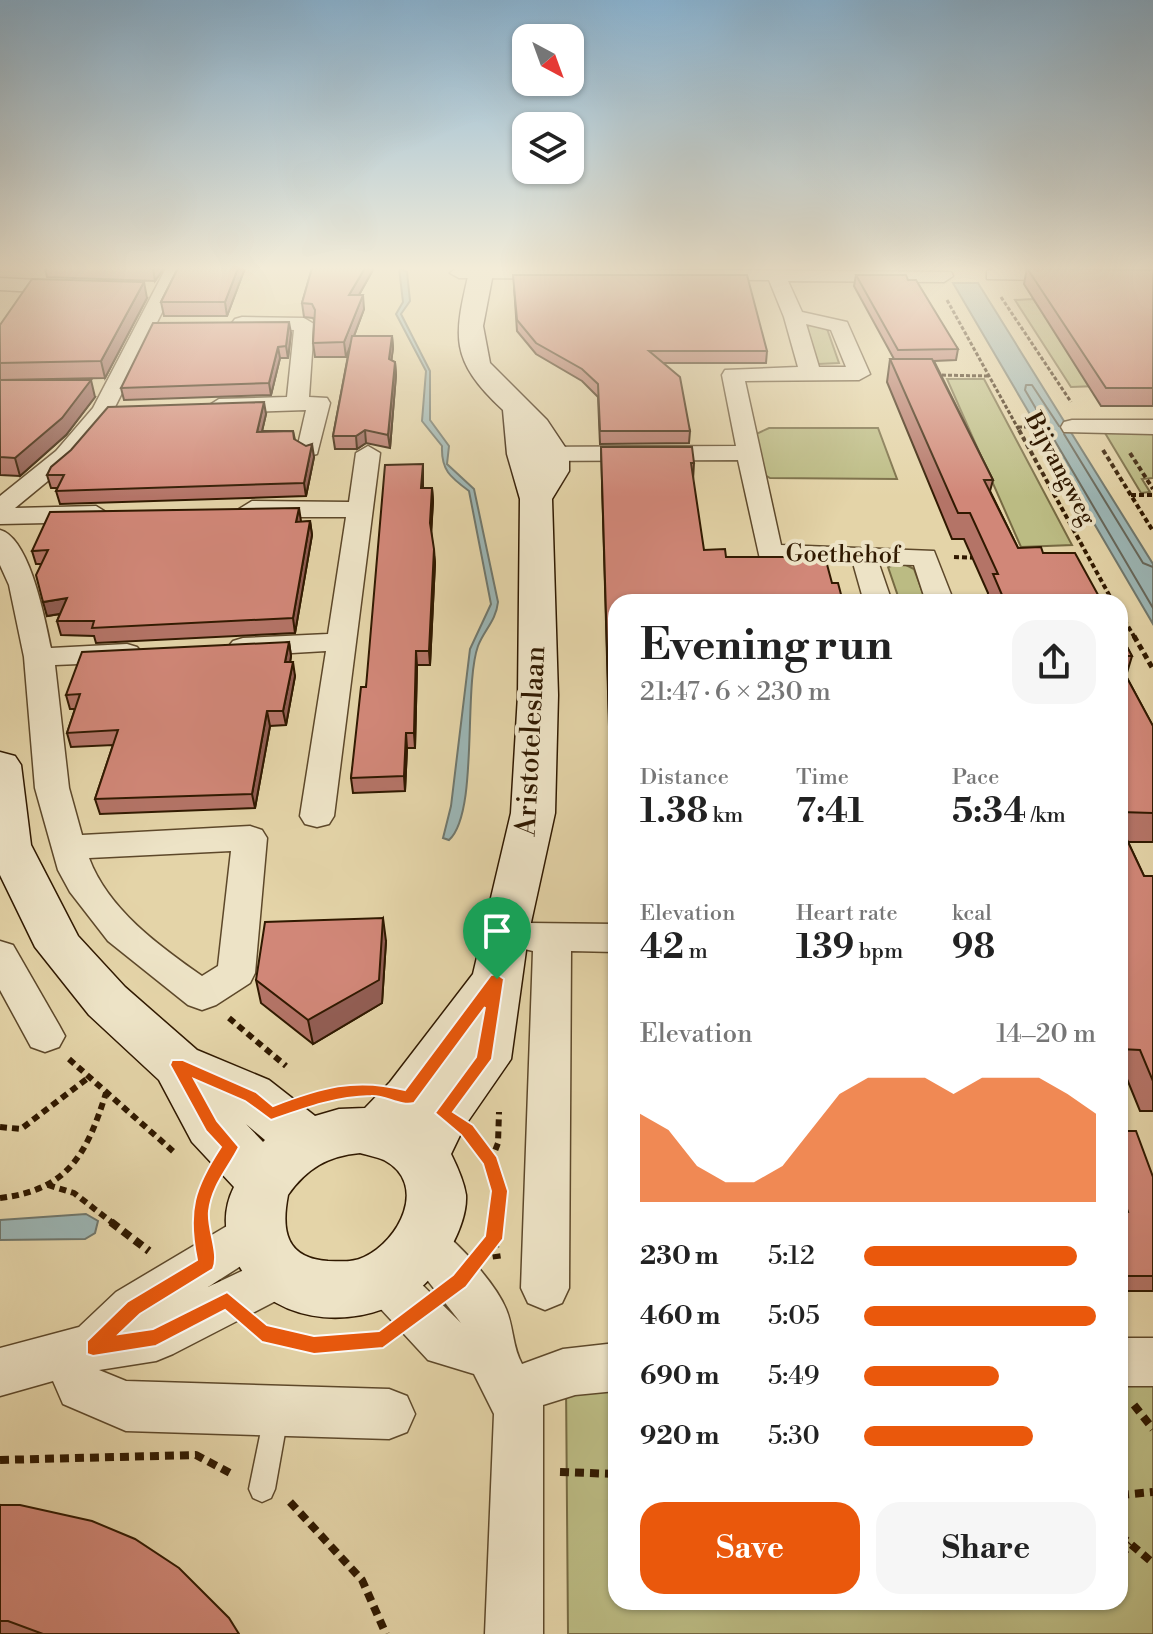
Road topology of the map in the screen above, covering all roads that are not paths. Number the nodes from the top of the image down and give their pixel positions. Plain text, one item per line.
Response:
1 (137, 344) edge
2 (302, 344) edge
3 (471, 344) edge
4 (802, 344) edge
5 (847, 344) edge
6 (810, 373) junction
7 (88, 387) edge
8 (118, 387) junction
9 (298, 403) junction
10 (193, 407) edge
11 (133, 409) edge
12 (103, 410) junction
13 (517, 411) junction
14 (1072, 427) dead end
15 (1153, 427) edge
16 (309, 449) edge
17 (368, 453) dead end
18 (748, 453) junction
19 (522, 454) junction
20 (555, 454) junction
21 (536, 499) junction
22 (0, 508) edge
23 (227, 510) edge
24 (358, 510) junction
25 (119, 513) edge
26 (0, 516) edge
27 (0, 538) edge
28 (864, 557) junction
29 (876, 594) edge
30 (937, 594) edge
31 (340, 642) junction
32 (213, 649) edge
33 (150, 652) edge
34 (39, 657) junction
35 (0, 765) edge
36 (317, 816) dead end
37 (68, 847) junction
38 (552, 937) junction
39 (608, 938) edge
40 (0, 955) edge
41 (500, 958) junction
42 (45, 1036) road end
43 (413, 1125) junction
44 (254, 1173) junction
45 (422, 1280) junction
46 (545, 1288) dead end
47 (80, 1352) junction
48 (1128, 1362) edge
49 (1153, 1362) edge
50 (608, 1367) edge
51 (0, 1372) edge
52 (502, 1374) junction
53 (277, 1411) junction
54 (389, 1414) dead end
55 (262, 1489) road end
56 (514, 1634) edge

1 - 8 street
2 - 9 street
3 - 13 street
4 - 6 street
5 - 6 street
6 - 18 street, Goethehof
7 - 8 street
8 - 12 street
9 - 10 street
9 - 16 street
11 - 12 street
12 - 22 street
13 - 19 street, Aristoteleslaan
13 - 20 street
14 - 15 street
17 - 24 street
18 - 20 street
18 - 28 street, Goethehof
19 - 20 street
19 - 21 street, Aristoteleslaan
20 - 21 street, Aristoteleslaan
21 - 41 street, Aristoteleslaan
23 - 24 street
24 - 31 street
25 - 26 street
27 - 34 street
28 - 29 street
28 - 30 street, Goethehof
31 - 32 street
31 - 36 street
33 - 34 street
34 - 37 street
35 - 44 street
37 - 37 street
38 - 39 street
38 - 41 street
38 - 46 street
40 - 42 street
41 - 43 street, Aristoteleslaan
43 - 44 street
43 - 45 street
44 - 45 street
44 - 47 street
45 - 52 street
47 - 51 street
47 - 53 street
48 - 49 street
50 - 52 street
52 - 56 street
53 - 54 street
53 - 55 lane

